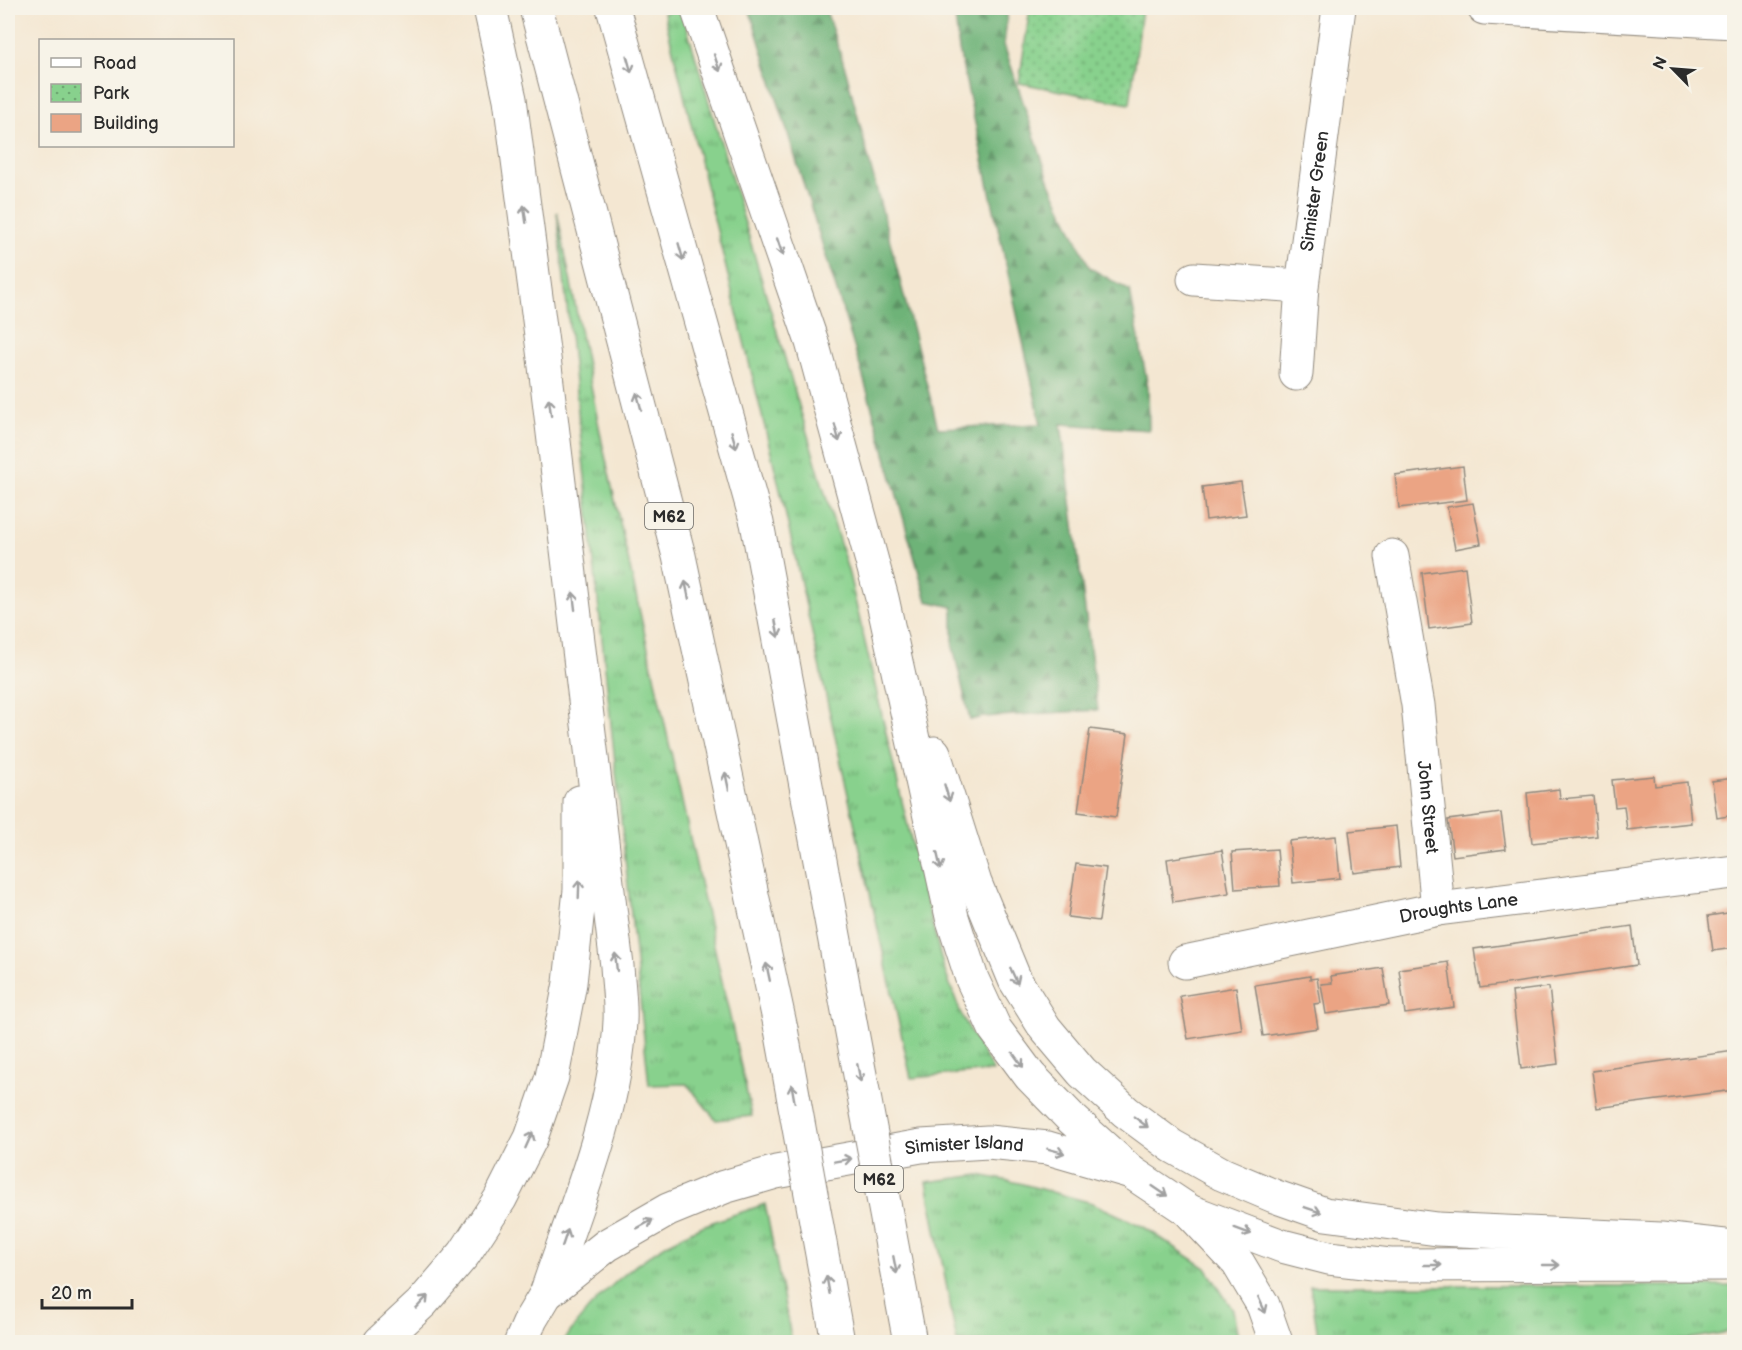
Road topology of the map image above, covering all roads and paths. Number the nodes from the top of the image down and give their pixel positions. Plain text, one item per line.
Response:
1 (490, 8) edge
2 (536, 8) edge
3 (613, 8) edge
4 (697, 8) edge
5 (1339, 8) edge
6 (1484, 8) edge
7 (1734, 22) edge
8 (1194, 279) dead end
9 (1302, 286) junction
10 (1296, 374) dead end
11 (1392, 556) dead end
12 (882, 598) junction
13 (579, 644) junction
14 (1734, 872) edge
15 (1438, 909) junction
16 (1185, 962) dead end
17 (1131, 1172) junction
18 (1188, 1210) junction
19 (1734, 1247) edge
20 (1734, 1264) edge
21 (532, 1319) edge
22 (380, 1342) edge
23 (508, 1342) edge
24 (838, 1342) edge
25 (910, 1342) edge
26 (1276, 1342) edge

13 -> 1 main road
24 -> 2 main road, M62, bridge
3 -> 25 main road, M62, bridge
4 -> 12 main road
5 - 9 main road, Simister Green
6 - 7 main road
8 - 9 main road
9 - 10 main road, Simister Green
11 - 15 main road, John Street
12 -> 17 main road
12 -> 19 main road
21 -> 13 main road
22 -> 13 main road
14 - 15 main road, Droughts Lane
15 - 16 main road, Droughts Lane
17 -> 18 main road, Simister Island
21 -> 17 main road, Simister Island
18 -> 20 main road
18 -> 26 main road, Simister Island
21 - 23 main road, Simister Island

